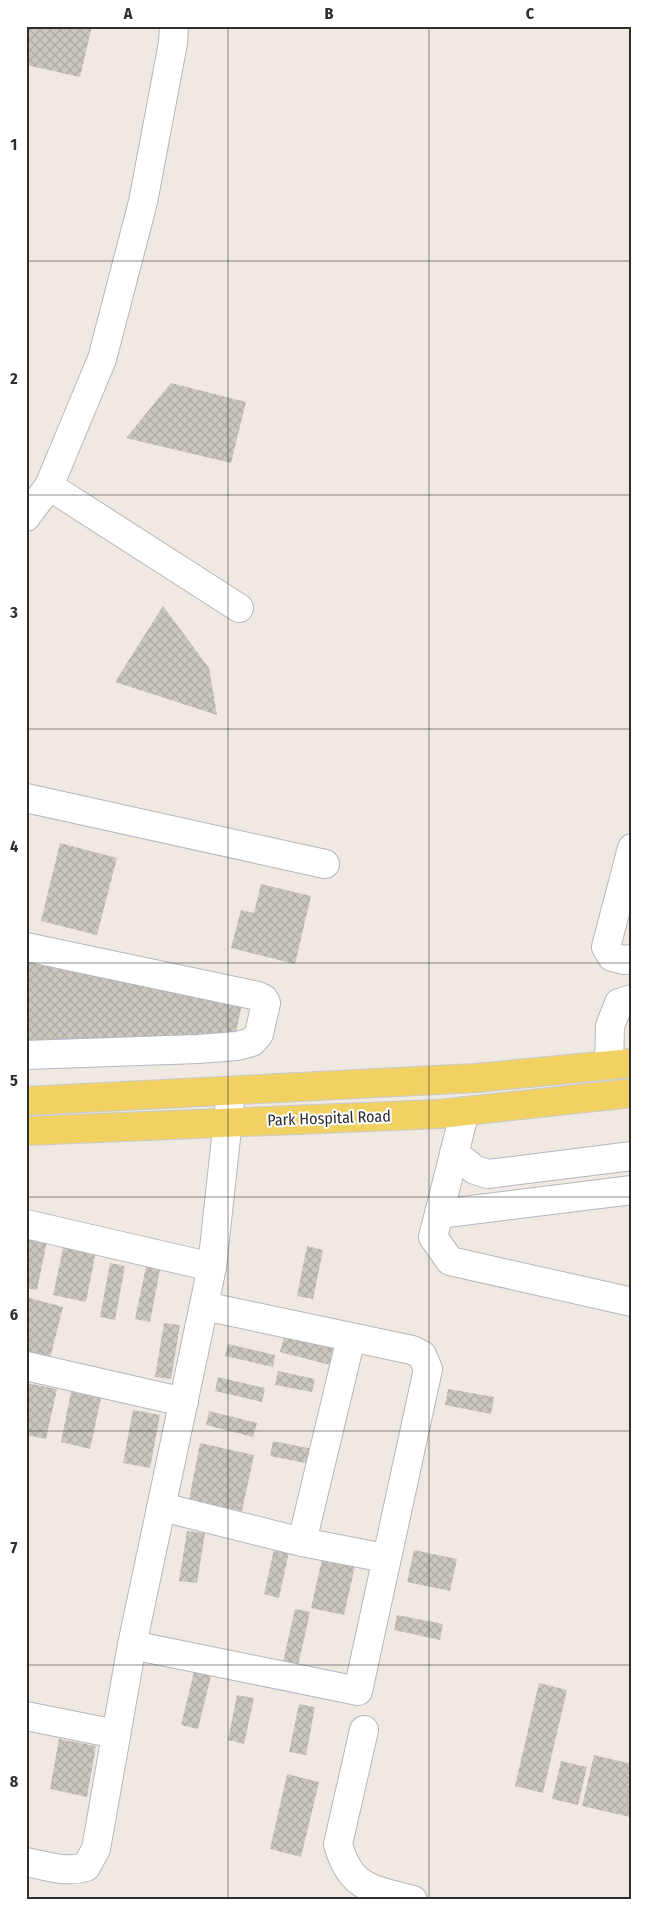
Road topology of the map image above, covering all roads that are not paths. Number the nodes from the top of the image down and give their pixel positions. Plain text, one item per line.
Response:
1 (174, 26) edge
2 (49, 486) junction
3 (26, 517) edge
4 (239, 608) dead end
5 (26, 798) edge
6 (632, 848) edge
7 (325, 864) dead end
8 (26, 947) edge
9 (632, 959) edge
10 (632, 999) edge
11 (26, 1055) edge
12 (620, 1064) edge
13 (231, 1092) junction
14 (632, 1093) edge
15 (26, 1101) edge
16 (465, 1111) junction
17 (230, 1122) junction
18 (26, 1131) edge
19 (454, 1153) junction
20 (632, 1156) edge
21 (632, 1190) edge
22 (438, 1214) junction
23 (26, 1224) edge
24 (212, 1267) junction
25 (632, 1302) edge
26 (204, 1306) junction
27 (351, 1338) junction
28 (26, 1366) edge
29 (184, 1402) junction
30 (162, 1507) junction
31 (302, 1542) junction
32 (385, 1558) junction
33 (132, 1645) junction
34 (26, 1716) edge
35 (364, 1730) dead end
36 (116, 1734) junction
37 (26, 1862) edge
38 (413, 1900) edge

1 - 2 street
2 - 3 street
2 - 4 street
5 - 7 street
6 - 9 street
8 - 11 street
10 - 12 street
12 - 13 main road, Park Hospital Road
13 - 15 main road, Park Hospital Road
13 - 17 street
14 - 16 main road, Park Hospital Road
16 - 17 main road, Park Hospital Road
16 - 19 street
17 - 18 main road, Park Hospital Road
17 - 24 street
19 - 20 street
19 - 22 street
21 - 22 street
22 - 25 street
23 - 24 street
24 - 26 street
26 - 27 street
26 - 29 street
27 - 31 street
27 - 32 street
28 - 29 street
29 - 30 street
30 - 31 street
30 - 33 street
31 - 32 street
32 - 33 street
33 - 36 street
34 - 36 street
35 - 38 street
36 - 37 street

